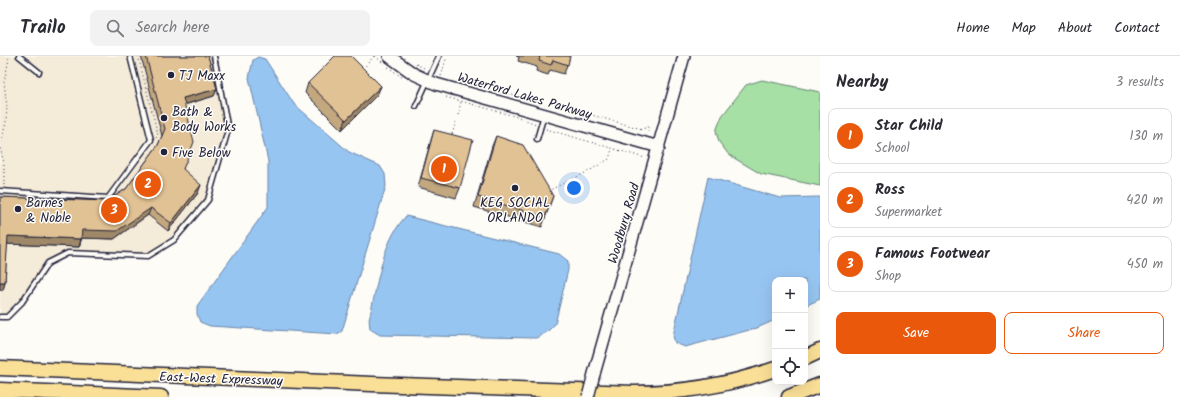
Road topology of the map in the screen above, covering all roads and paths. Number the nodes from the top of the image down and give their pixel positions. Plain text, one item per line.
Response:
1 (6, 56) edge
2 (19, 56) edge
3 (130, 56) edge
4 (138, 56) edge
5 (214, 56) edge
6 (375, 56) edge
7 (389, 56) edge
8 (439, 56) edge
9 (447, 56) edge
10 (684, 56) edge
11 (416, 64) dead end
12 (362, 70) edge
13 (39, 72) dead end
14 (430, 77) junction
15 (488, 89) dead end
16 (538, 101) dead end
17 (461, 102) dead end
18 (416, 106) dead end
19 (558, 106) dead end
20 (458, 115) dead end
21 (544, 115) junction
22 (456, 122) dead end
23 (648, 132) dead end
24 (452, 134) edge
25 (537, 139) dead end
26 (154, 142) dead end
27 (659, 147) junction
28 (612, 148) dead end
29 (0, 191) edge
30 (8, 191) junction
31 (548, 191) edge
32 (0, 317) edge
33 (820, 351) edge
34 (808, 357) edge
35 (0, 368) edge
36 (772, 371) edge
37 (820, 385) edge
38 (0, 390) edge
39 (161, 397) edge
40 (588, 397) edge
41 (789, 397) edge

1 - 30 path
2 - 13 lane
3 - 30 lane
4 - 26 path
5 - 32 lane
6 - 12 path
7 - 14 street, Waterford Lakes Parkway
8 - 14 lane
9 - 14 path
10 - 27 street, Woodbury Road
11 - 14 path
14 - 18 lane
14 - 21 street, Waterford Lakes Parkway
15 - 16 path
17 - 20 path
19 - 23 path
21 - 25 lane
21 - 27 street, Waterford Lakes Parkway
22 - 24 path
27 - 40 street, Woodbury Road, bridge
28 - 31 path
29 - 30 lane
33 - 34 highway
35 - 36 highway, East-West Expressway
37 - 41 highway
38 - 39 highway, East-West Expressway

